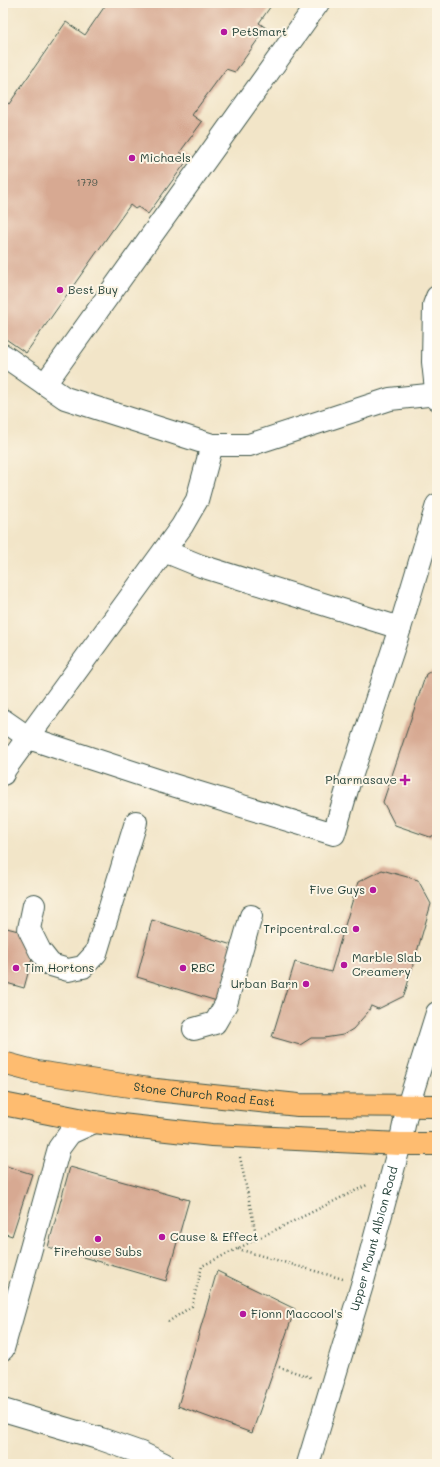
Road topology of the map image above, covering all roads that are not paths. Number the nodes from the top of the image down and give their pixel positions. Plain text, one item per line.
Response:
1 (318, 3) edge
2 (437, 297) edge
3 (3, 355) edge
4 (45, 384) junction
5 (437, 396) edge
6 (212, 445) junction
7 (437, 505) edge
8 (164, 550) junction
9 (400, 628) junction
10 (3, 720) edge
11 (28, 738) junction
12 (3, 774) edge
13 (130, 821) dead end
14 (34, 905) dead end
15 (251, 916) dead end
16 (437, 1013) edge
17 (194, 1029) dead end
18 (3, 1063) edge
19 (3, 1104) edge
20 (408, 1106) junction
21 (437, 1106) edge
22 (94, 1122) junction
23 (400, 1144) junction
24 (437, 1144) edge
25 (3, 1349) edge
26 (3, 1410) edge
27 (164, 1464) edge
28 (308, 1464) edge

1 - 4 street
2 - 5 street
3 - 4 street
4 - 6 street
5 - 6 street
6 - 8 street
7 - 9 street
8 - 9 street
8 - 11 street
9 - 11 street
10 - 11 street
11 - 12 street
13 - 14 street
15 - 17 street
16 - 20 street, Upper Mount Albion Road
18 - 20 main road, Stone Church Road East
19 - 22 main road
20 - 21 main road, Stone Church Road East
20 - 23 street, Upper Mount Albion Road
22 - 23 main road
22 - 25 street
23 - 24 main road
23 - 28 street, Upper Mount Albion Road
26 - 27 street

